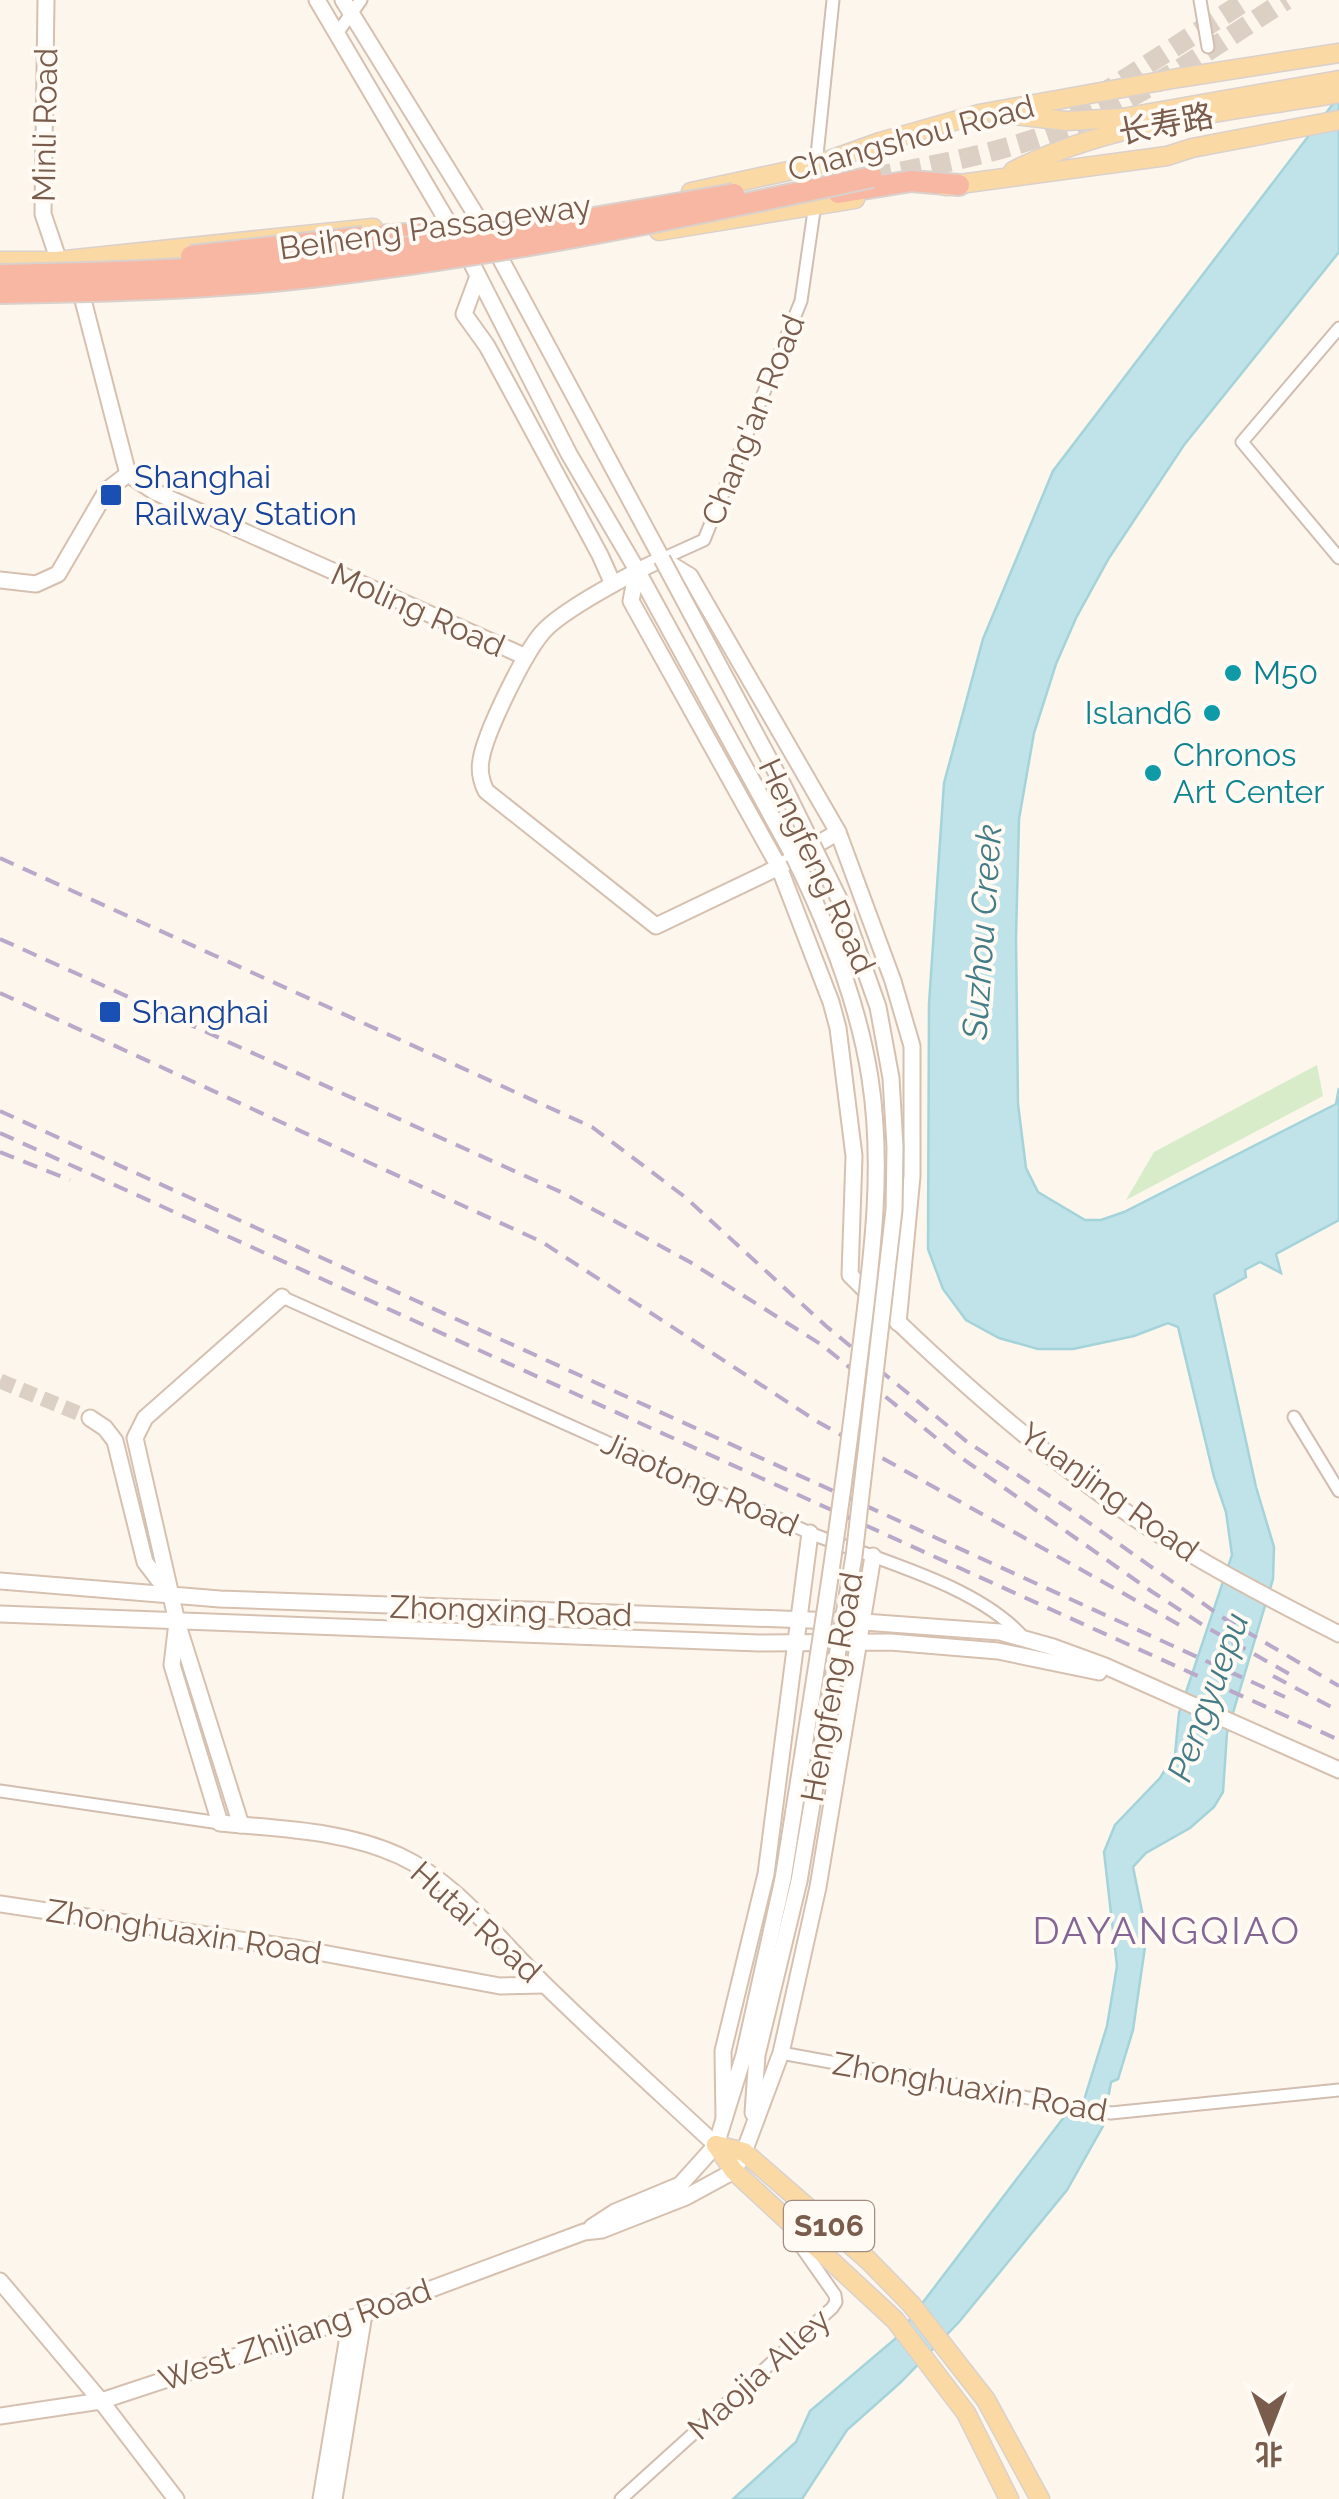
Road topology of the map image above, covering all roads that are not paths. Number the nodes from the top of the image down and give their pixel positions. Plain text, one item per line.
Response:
1 (46, 0) edge
2 (317, 0) edge
3 (833, 0) edge
4 (1200, 0) edge
5 (352, 4) edge
6 (338, 32) junction
7 (1208, 47) dead end
8 (1339, 53) edge
9 (1339, 80) edge
10 (1339, 93) edge
11 (992, 112) junction
12 (1339, 120) edge
13 (1123, 124) junction
14 (816, 165) junction
15 (1000, 178) junction
16 (959, 184) joint
17 (771, 199) junction
18 (822, 199) junction
19 (484, 228) junction
20 (454, 231) junction
21 (497, 256) junction
22 (469, 258) junction
23 (56, 260) junction
24 (0, 261) edge
25 (0, 274) edge
26 (478, 276) junction
27 (0, 293) edge
28 (83, 300) junction
29 (0, 303) edge
30 (1339, 328) edge
31 (128, 474) junction
32 (587, 484) junction
33 (568, 497) junction
34 (1339, 558) edge
35 (662, 559) junction
36 (637, 570) junction
37 (0, 580) edge
38 (613, 584) junction
39 (526, 657) junction
40 (838, 832) junction
41 (779, 866) junction
42 (282, 1297) joint
43 (898, 1323) junction
44 (90, 1418) tunnel mouth
45 (1294, 1418) dead end
46 (1339, 1490) edge
47 (810, 1533) junction
48 (873, 1556) junction
49 (0, 1581) edge
50 (171, 1595) junction
51 (0, 1614) edge
52 (177, 1622) junction
53 (798, 1622) junction
54 (864, 1622) junction
55 (1339, 1634) edge
56 (1023, 1637) junction
57 (860, 1642) junction
58 (794, 1643) junction
59 (1021, 1655) joint
60 (1113, 1672) junction
61 (1339, 1770) edge
62 (0, 1791) edge
63 (220, 1823) junction
64 (241, 1825) junction
65 (791, 1880) junction
66 (0, 1904) edge
67 (544, 1984) junction
68 (781, 2053) junction
69 (1339, 2090) edge
70 (724, 2119) junction
71 (752, 2127) junction
72 (716, 2145) junction
73 (744, 2152) junction
74 (734, 2171) junction
75 (584, 2232) junction
76 (799, 2233) junction
77 (0, 2281) edge
78 (357, 2316) junction
79 (101, 2400) junction
80 (0, 2416) edge
81 (176, 2499) edge
82 (321, 2499) edge
83 (334, 2499) edge
84 (620, 2499) edge
85 (1010, 2499) edge
86 (1040, 2499) edge

1 - 23 main road, Minli Road
2 - 6 main road, Hengfeng Road
3 - 14 street
4 - 7 street
5 - 6 street
5 - 19 main road, Hengfeng Road
6 - 20 main road, Hengfeng Road
8 - 11 main road, Changshou Road
9 - 13 main road, 长寿路
10 - 13 main road, 长寿路
11 - 13 main road, 长寿路
11 - 14 main road, Changshou Road
12 - 15 main road, Changshou Road
13 - 15 main road, 长寿路
14 - 19 main road, Changshou Road
15 - 16 main road, Changshou Road
16 - 18 highway
17 - 18 highway, bridge
17 - 25 highway, Beiheng Passageway, bridge
17 - 27 highway, Beiheng Passageway, bridge
18 - 21 main road, Changshou Road
18 - 35 street, Chang'an Road
19 - 20 main road, Changshou Road
19 - 21 main road, Hengfeng Road
20 - 22 main road, Hengfeng Road
20 - 23 main road, Changshou Road
20 - 25 highway, bridge
21 - 22 main road, Changshou Road
21 - 35 main road, Hengfeng Road
22 - 26 main road, Hengfeng Road
22 - 28 main road, Changshou Road
23 - 24 main road, Changshou Road
23 - 28 main road, Minli Road
26 - 32 main road, Hengfeng Road
26 - 33 main road
28 - 29 main road, Changshou Road
28 - 31 main road, Minli Road
30 - 34 street
31 - 37 main road
31 - 39 main road, Moling Road
32 - 33 main road
32 - 36 main road, Hengfeng Road
33 - 38 main road
35 - 36 main road, Chang'an Road
35 - 40 main road
35 - 65 main road, Hengfeng Road, bridge
36 - 38 main road, Chang'an Road
36 - 41 main road, Yuanjing Road
36 - 65 main road, Hengfeng Road, bridge
38 - 39 main road, Chang'an Road
39 - 41 main road, Moling Road
40 - 41 main road, Moling Road
40 - 43 main road
41 - 43 main road, Yuanjing Road
42 - 47 street, Jiaotong Road
42 - 50 main road
43 - 55 main road, Yuanjing Road
44 - 50 main road
45 - 46 street
47 - 48 street, Jiaotong Road
47 - 53 main road, Hengfeng Road
48 - 54 main road, Hengfeng Road
48 - 56 street, Jiaotong Road
49 - 50 main road, Zhongxing Road
50 - 52 main road
50 - 53 main road, Zhongxing Road
51 - 52 main road, Zhongxing Road
52 - 58 main road, Zhongxing Road
52 - 63 main road
52 - 64 main road
53 - 54 main road, Zhongxing Road
53 - 58 main road, Hengfeng Road
54 - 56 main road, Zhongxing Road
54 - 57 main road, Hengfeng Road
56 - 60 main road, Jiaotong Road
57 - 58 main road, Zhongxing Road
57 - 59 main road, Zhongxing Road
57 - 68 main road, Hengfeng Road
58 - 70 main road, Hengfeng Road
59 - 60 main road, Jiaotong Road
60 - 61 main road, Jiaotong Road
62 - 63 street, Hutai Road
63 - 64 main road, Hutai Road
64 - 67 main road, Hutai Road
65 - 70 main road, Hengfeng Road
65 - 71 main road, Hengfeng Road
66 - 67 main road, Zhonghuaxin Road
67 - 72 main road, Hutai Road
68 - 69 street, Zhonghuaxin Road
68 - 71 main road, Hengfeng Road
70 - 72 main road, Hengfeng Road
71 - 73 main road, Hengfeng Road
72 - 73 main road, Hutai Road / S106
72 - 74 main road, Hutai Road / S106
72 - 75 main road, West Zhijiang Road
73 - 74 main road, Hengfeng Road
73 - 86 main road, Hutai Road / S106
74 - 75 main road, West Zhijiang Road
74 - 76 main road, Hutai Road / S106
75 - 78 main road, West Zhijiang Road
76 - 84 street, Maojia Alley
76 - 85 main road, Hutai Road / S106
77 - 79 main road
78 - 79 main road, West Zhijiang Road
78 - 82 main road
78 - 83 main road
79 - 80 main road, West Zhijiang Road
79 - 81 main road

